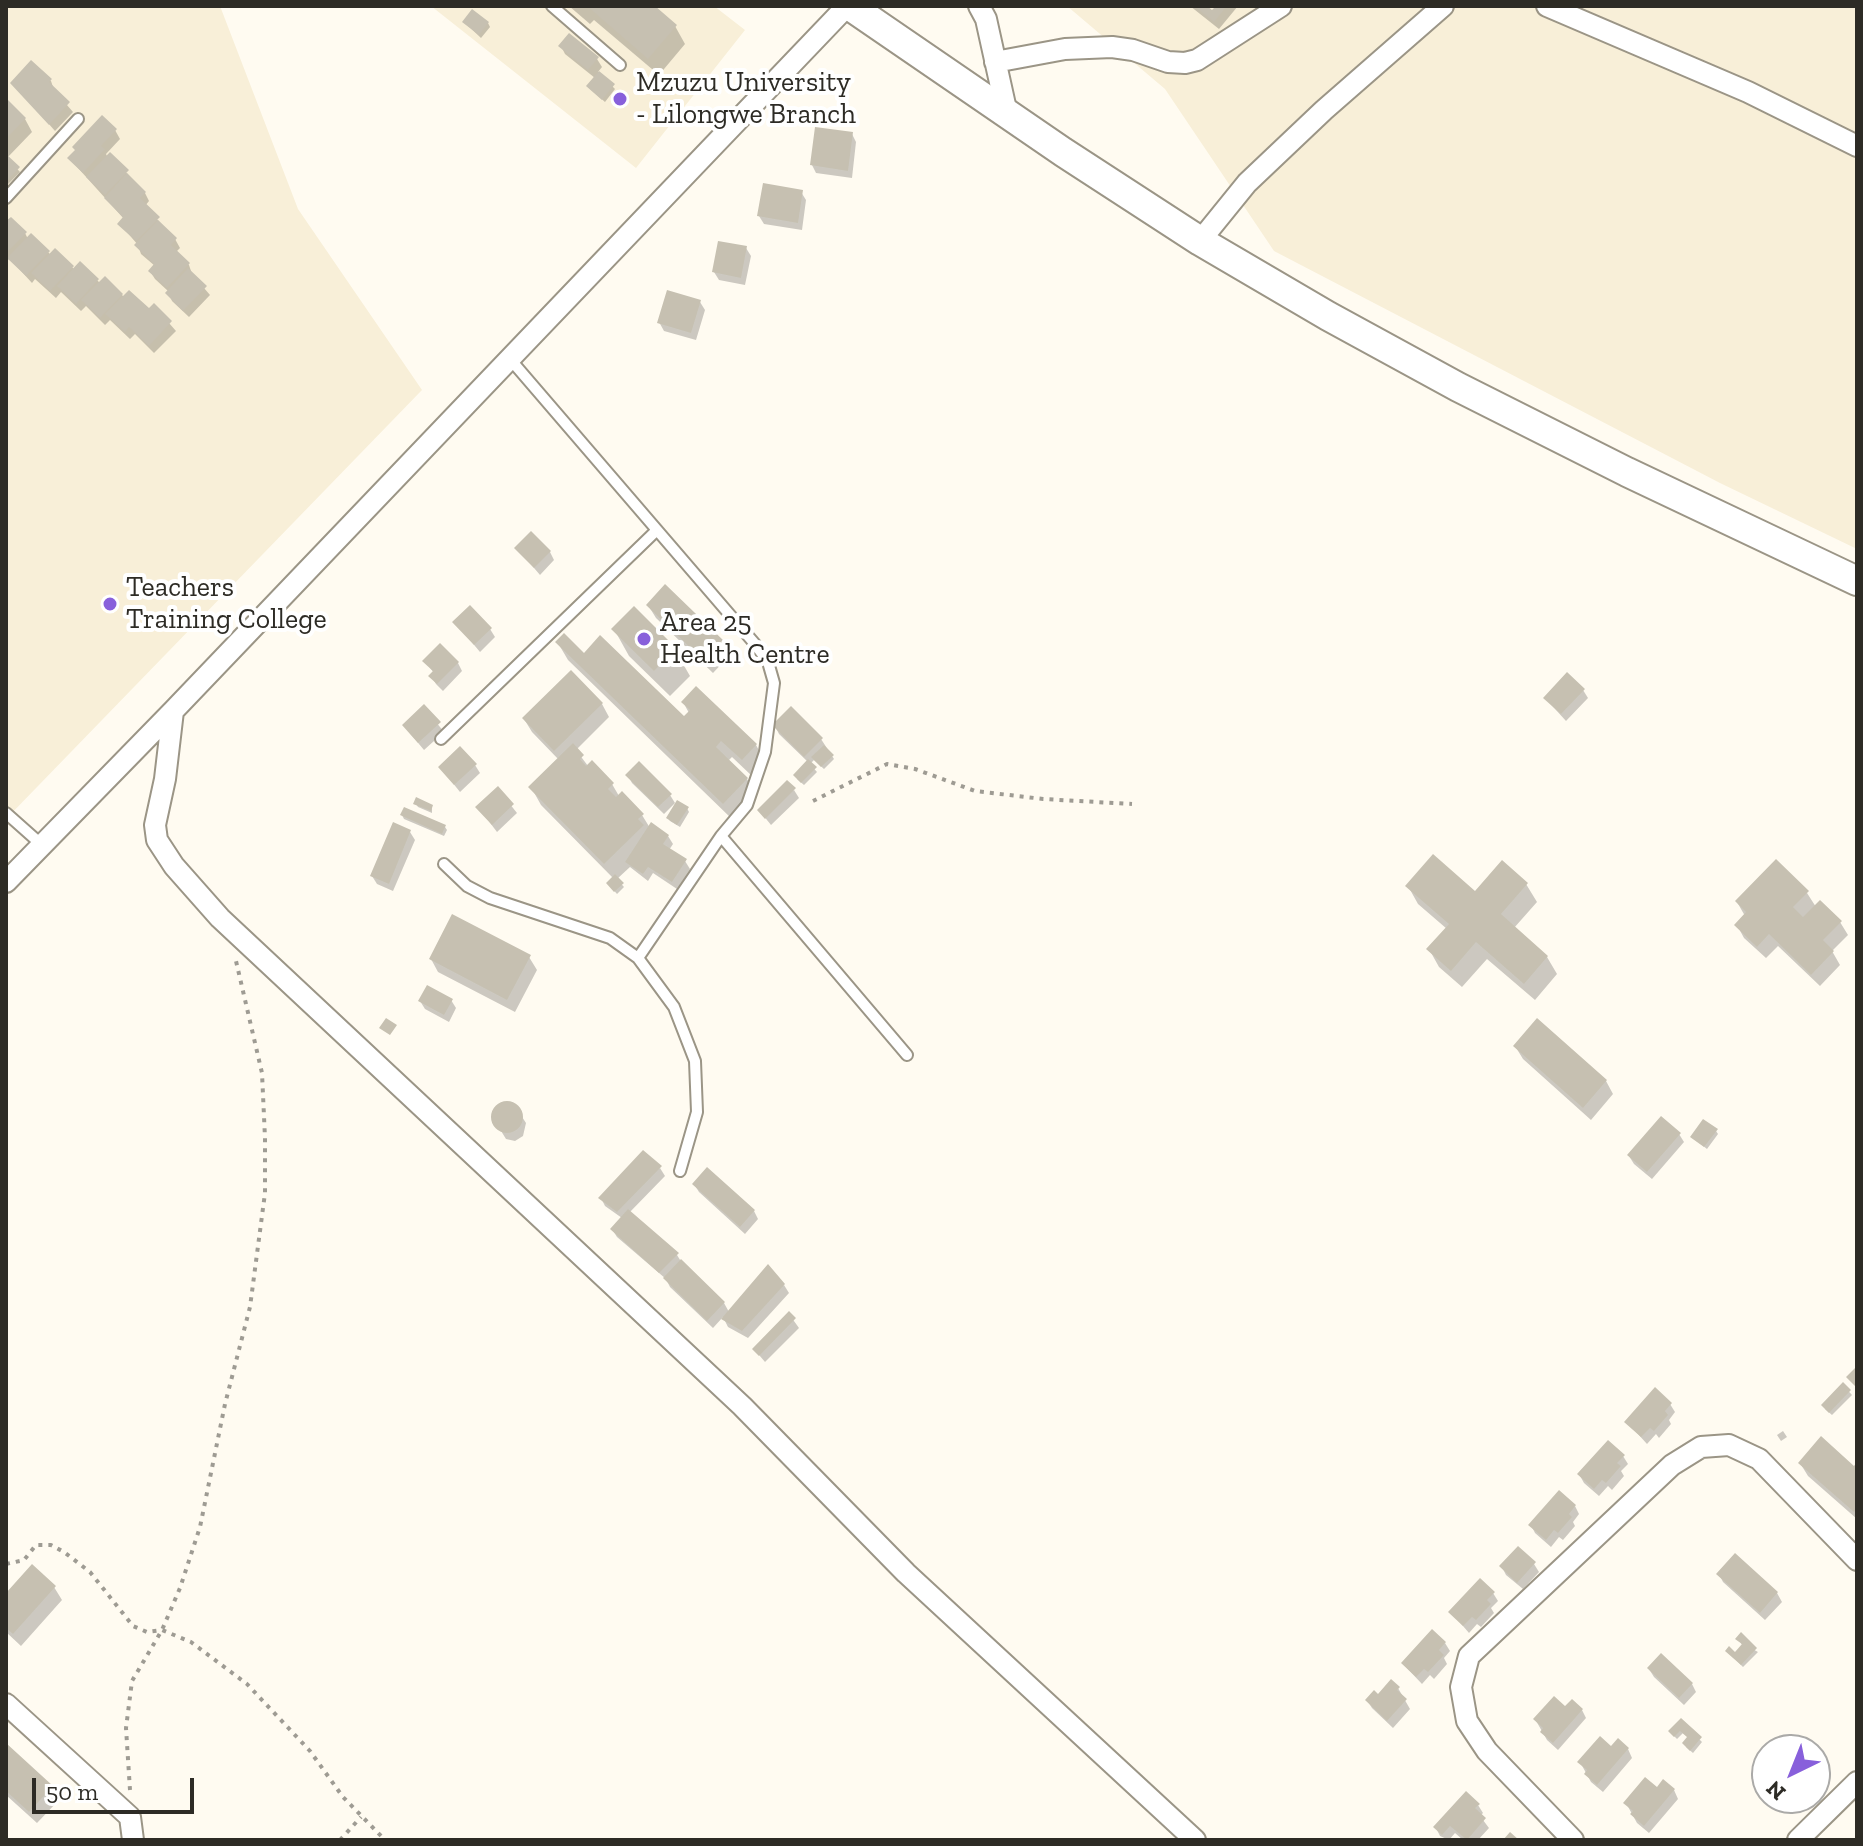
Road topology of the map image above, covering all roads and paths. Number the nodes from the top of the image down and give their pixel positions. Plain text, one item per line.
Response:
1 (552, 6) edge
2 (849, 6) edge
3 (979, 6) edge
4 (1281, 6) edge
5 (1443, 6) edge
6 (1547, 6) edge
7 (995, 62) junction
8 (620, 65) dead end
9 (1007, 114) junction
10 (78, 119) dead end
11 (1857, 146) edge
12 (6, 198) edge
13 (1200, 241) junction
14 (510, 359) junction
15 (657, 530) junction
16 (1857, 581) edge
17 (173, 711) junction
18 (441, 739) dead end
19 (813, 801) dead end
20 (1132, 804) dead end
21 (6, 813) edge
22 (721, 836) junction
23 (42, 845) junction
24 (444, 864) dead end
25 (6, 882) edge
26 (220, 918) junction
27 (638, 958) junction
28 (907, 1055) dead end
29 (680, 1171) dead end
30 (1857, 1560) edge
31 (6, 1564) edge
32 (162, 1630) junction
33 (6, 1704) edge
34 (1857, 1782) edge
35 (130, 1817) junction
36 (361, 1817) junction
37 (133, 1840) edge
38 (340, 1840) edge
39 (385, 1840) edge
40 (1195, 1840) edge
41 (1573, 1840) edge
42 (1798, 1840) edge

1 - 8 lane
2 - 9 main road
2 - 14 street
3 - 7 street
4 - 7 street
5 - 13 street
6 - 11 street
7 - 9 street
9 - 13 main road
10 - 12 lane
13 - 16 main road
14 - 15 lane
14 - 17 street
15 - 18 lane
15 - 22 lane
17 - 23 street
17 - 26 street
19 - 20 path
21 - 23 lane
22 - 27 lane
22 - 28 lane
23 - 25 street
24 - 27 lane
26 - 32 path
26 - 40 street
27 - 29 lane
30 - 41 street
31 - 32 path
32 - 35 path
32 - 36 path
33 - 35 street
34 - 42 street
35 - 37 street
36 - 38 path
36 - 39 path

